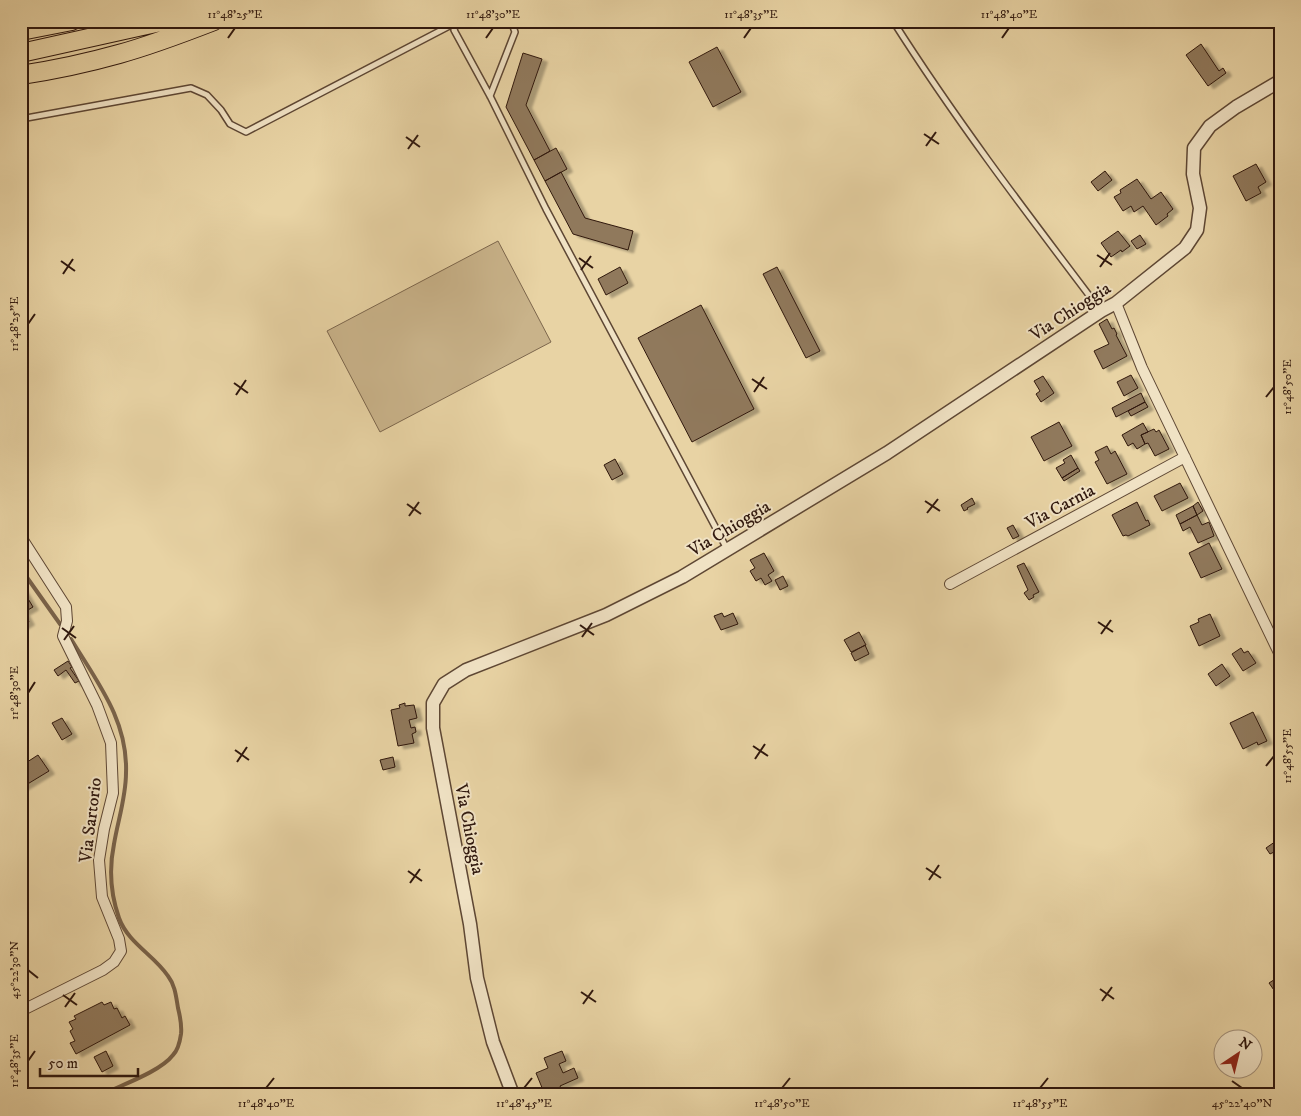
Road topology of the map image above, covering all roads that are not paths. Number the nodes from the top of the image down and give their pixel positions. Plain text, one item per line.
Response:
1 (72, 21) edge
2 (164, 21) edge
3 (214, 21) edge
4 (511, 21) edge
5 (893, 21) edge
6 (457, 22) edge
7 (21, 31) edge
8 (21, 53) edge
9 (21, 75) edge
10 (1280, 81) edge
11 (490, 96) junction
12 (21, 119) edge
13 (1116, 303) junction
14 (1101, 311) junction
15 (1185, 457) junction
16 (21, 537) edge
17 (728, 549) junction
18 (950, 584) dead end
19 (1280, 655) edge
20 (21, 1011) edge
21 (513, 1095) edge

1 - 7 highway
2 - 8 highway
3 - 9 highway
4 - 11 lane
5 - 14 lane
6 - 11 lane
6 - 12 lane
10 - 13 street, Via Chioggia
11 - 17 lane
13 - 14 street, Via Chioggia
13 - 15 street
14 - 17 street, Via Chioggia
15 - 18 street, Via Carnia
15 - 19 street
16 - 20 street, Via Sartorio
17 - 21 street, Via Chioggia

